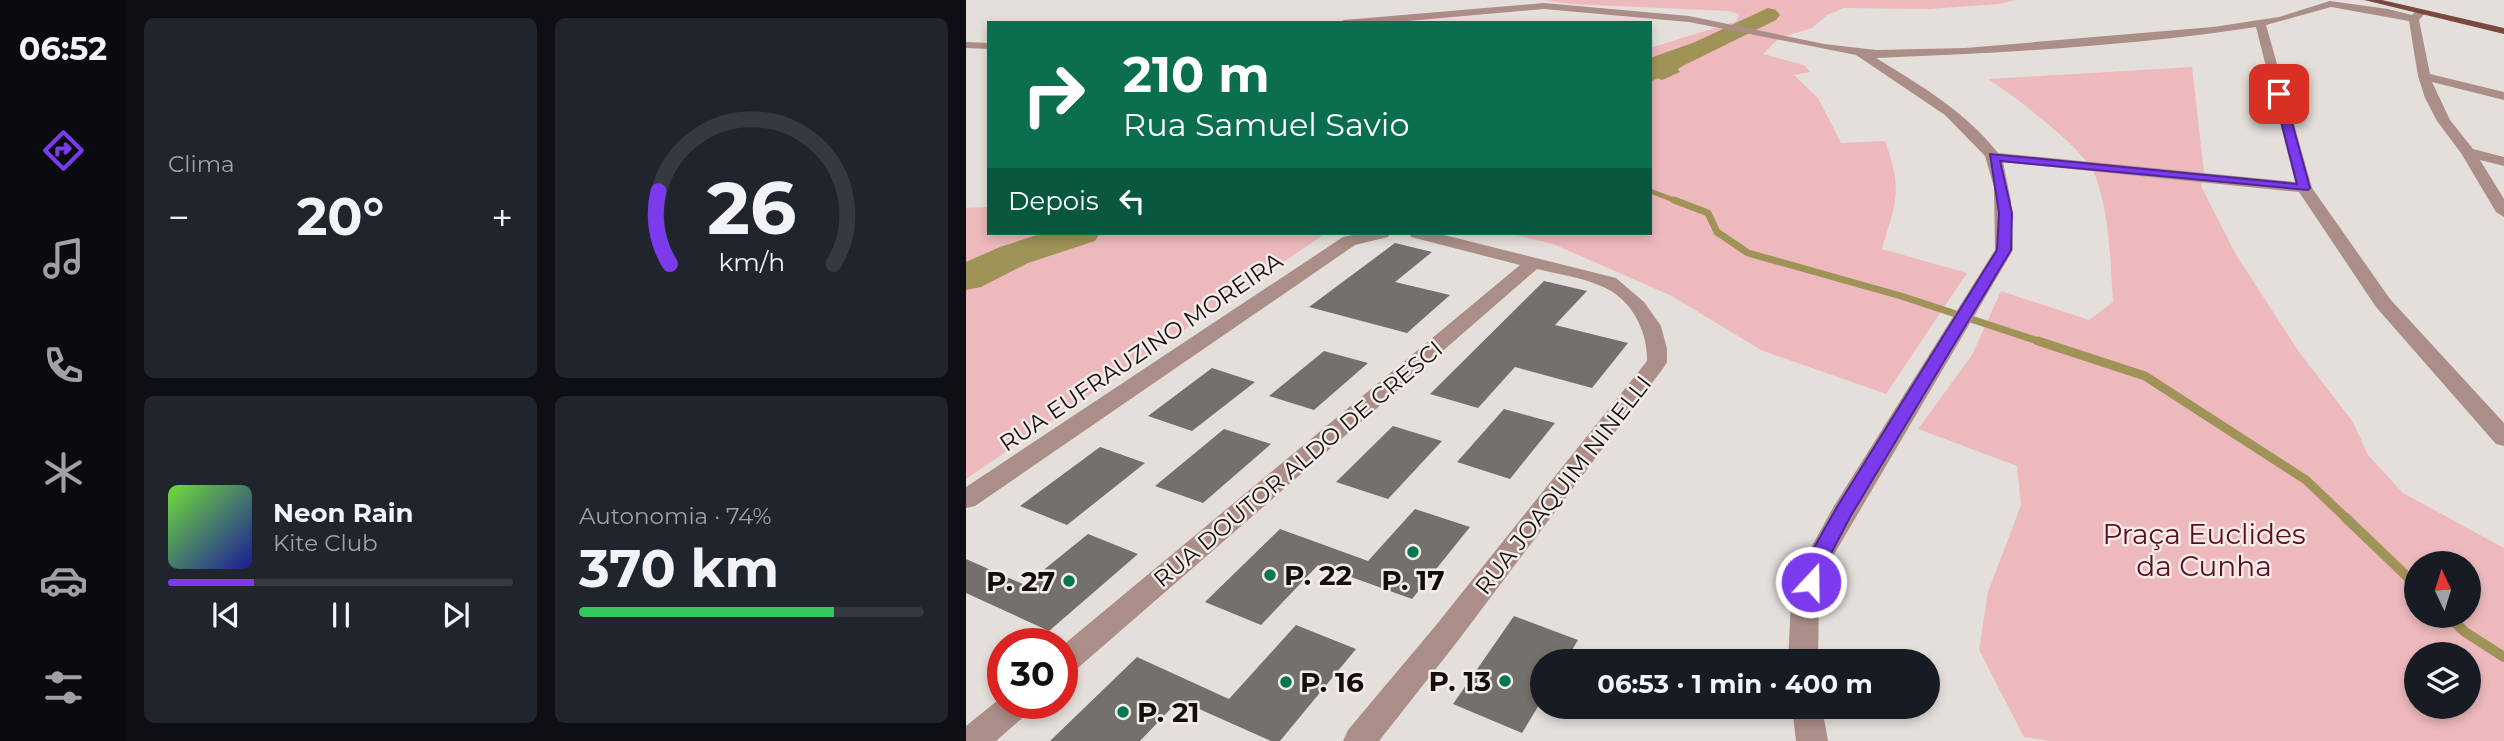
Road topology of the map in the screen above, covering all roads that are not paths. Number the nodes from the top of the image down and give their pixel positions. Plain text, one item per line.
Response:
1 (1507, 0) edge
2 (2369, 0) edge
3 (2404, 0) edge
4 (2325, 2) edge
5 (1544, 6) junction
6 (2418, 15) junction
7 (1368, 21) edge
8 (2504, 22) edge
9 (2260, 23) junction
10 (2504, 31) edge
11 (966, 45) edge
12 (987, 46) edge
13 (1860, 52) junction
14 (2424, 76) junction
15 (2504, 96) edge
16 (2468, 152) junction
17 (1994, 157) junction
18 (2504, 162) edge
19 (2304, 188) junction
20 (2504, 212) edge
21 (1374, 235) edge
22 (1425, 235) edge
23 (1533, 263) junction
24 (2504, 438) edge
25 (966, 499) edge
26 (1803, 649) edge
27 (1078, 650) edge
28 (998, 719) edge
29 (1809, 719) edge
30 (972, 741) edge
31 (1359, 741) edge
32 (1812, 741) edge

1 - 5 street
2 - 6 main road
3 - 8 main road
4 - 6 street
4 - 9 street
5 - 7 street
5 - 13 street
6 - 10 main road
6 - 14 street
9 - 13 street
9 - 19 street
11 - 12 street
13 - 17 street
14 - 15 street
14 - 16 street
16 - 18 street
16 - 20 street
17 - 19 street
17 - 26 street
19 - 24 street
21 - 25 street, RUA EUFRAUZINO MOREIRA
22 - 23 street, RUA JOAQUIM NINELLI
23 - 27 street, RUA DOUTOR ALDO DE CRESCI
23 - 31 street, RUA JOAQUIM NINELLI
28 - 30 street
29 - 32 street

